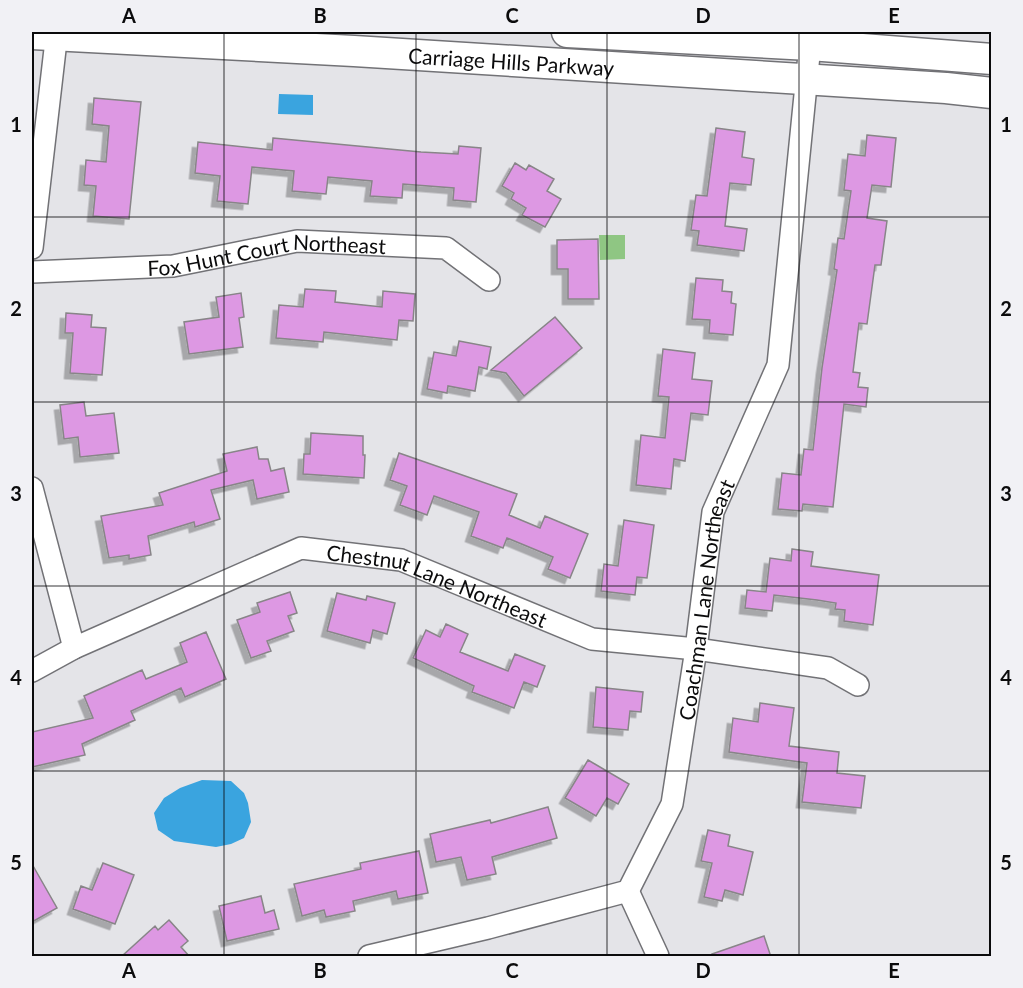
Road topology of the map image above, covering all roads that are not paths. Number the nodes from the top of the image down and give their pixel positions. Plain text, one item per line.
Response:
1 (567, 32) edge
2 (48, 33) edge
3 (810, 45) junction
4 (992, 59) edge
5 (807, 79) junction
6 (992, 93) edge
7 (32, 248) edge
8 (32, 272) edge
9 (489, 280) dead end
10 (32, 488) edge
11 (74, 648) junction
12 (696, 650) junction
13 (32, 671) edge
14 (858, 685) dead end
15 (628, 891) junction
16 (369, 957) edge
17 (658, 957) edge

1 - 3 street, Carriage Hills Parkway
2 - 5 street, Carriage Hills Parkway
2 - 7 street
3 - 4 street, Carriage Hills Parkway
3 - 5 street, Coachman Lane Northeast
5 - 6 street, Carriage Hills Parkway
5 - 12 street, Coachman Lane Northeast
8 - 9 street, Fox Hunt Court Northeast
10 - 11 street
11 - 12 street, Chestnut Lane Northeast
11 - 13 street, Chestnut Lane Northeast
12 - 14 street, Chestnut Lane Northeast
12 - 15 street, Coachman Lane Northeast
15 - 16 street
15 - 17 street

